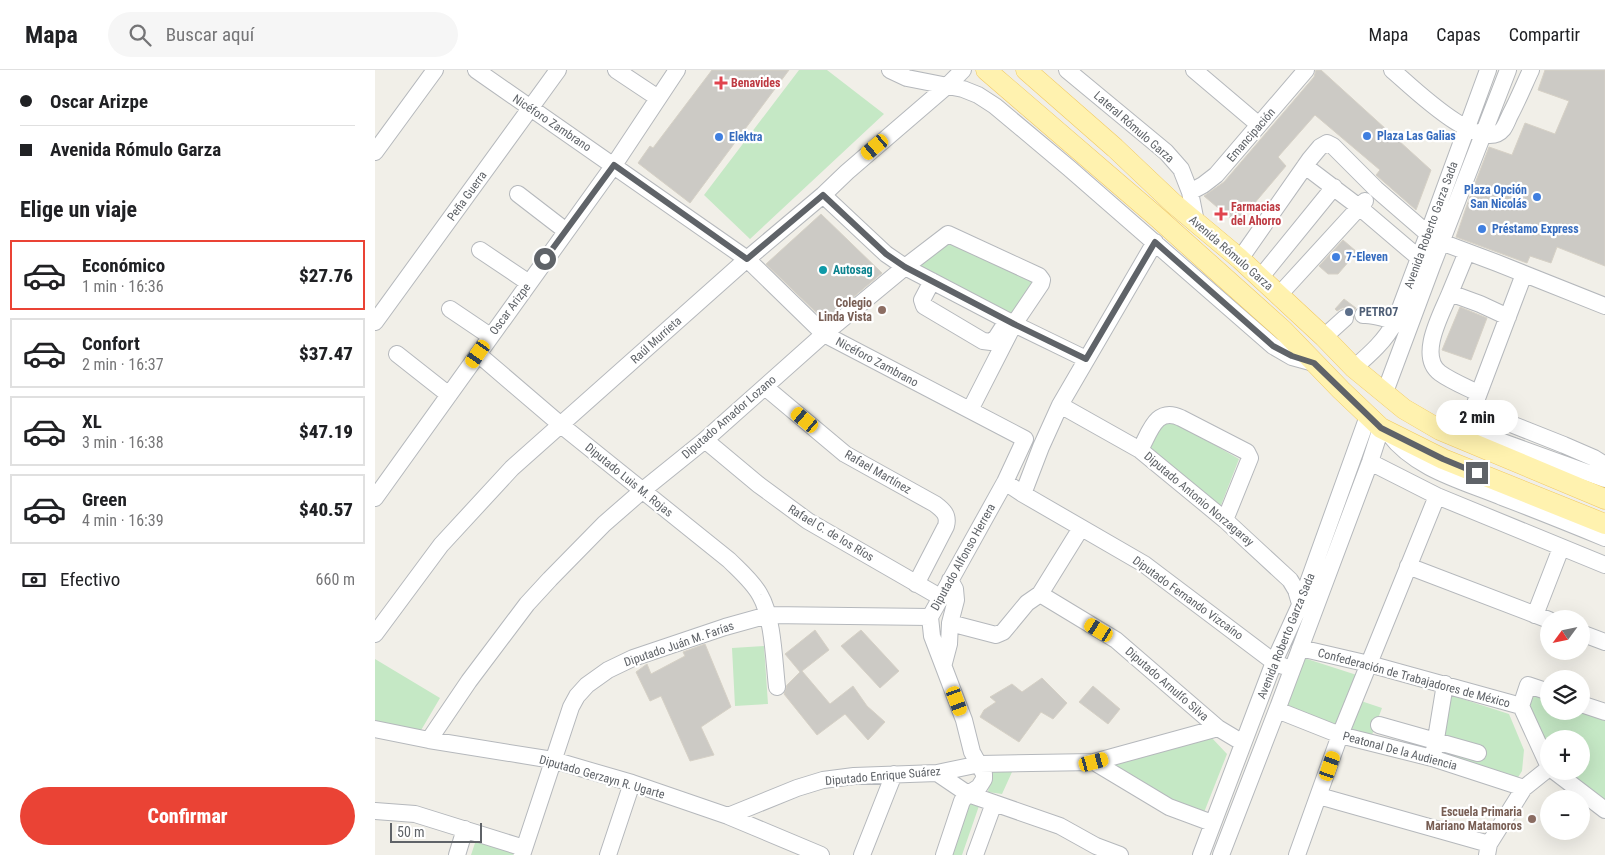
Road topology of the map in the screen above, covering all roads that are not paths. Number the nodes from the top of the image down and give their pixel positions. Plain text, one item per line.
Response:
1 (435, 70) edge
2 (476, 70) edge
3 (558, 70) edge
4 (616, 70) edge
5 (677, 70) edge
6 (890, 70) edge
7 (963, 70) edge
8 (986, 70) edge
9 (1026, 70) edge
10 (1067, 70) edge
11 (1194, 70) edge
12 (1306, 70) edge
13 (1392, 70) edge
14 (1488, 70) edge
15 (1508, 70) edge
16 (1531, 70) edge
17 (947, 86) junction
18 (658, 98) junction
19 (531, 108) junction
20 (1259, 125) junction
21 (1466, 129) junction
22 (1483, 134) junction
23 (375, 152) edge
24 (614, 165) junction
25 (1305, 166) junction
26 (1334, 187) junction
27 (1375, 189) junction
28 (1190, 192) junction
29 (518, 194) dead end
30 (823, 195) junction
31 (1359, 207) junction
32 (1196, 222) junction
33 (566, 231) junction
34 (1435, 238) junction
35 (1155, 242) junction
36 (479, 250) dead end
37 (1467, 252) junction
38 (747, 259) junction
39 (1240, 259) junction
40 (1426, 262) junction
41 (905, 267) junction
42 (1525, 274) junction
43 (1259, 278) junction
44 (932, 281) junction
45 (529, 283) junction
46 (1450, 293) junction
47 (1279, 295) junction
48 (1605, 306) edge
49 (450, 309) dead end
50 (1363, 315) dead end
51 (1508, 317) junction
52 (1345, 318) dead end
53 (375, 322) edge
54 (1011, 322) junction
55 (1402, 325) junction
56 (824, 334) junction
57 (490, 336) junction
58 (1324, 337) junction
59 (397, 354) dead end
60 (478, 354) junction
61 (1086, 359) junction
62 (1314, 363) junction
63 (1354, 368) junction
64 (765, 386) junction
65 (1385, 392) junction
66 (1478, 393) junction
67 (449, 395) junction
68 (1060, 405) junction
69 (1473, 409) junction
70 (970, 410) junction
71 (1378, 424) junction
72 (561, 426) junction
73 (1464, 428) junction
74 (1440, 430) junction
75 (1025, 439) joint
76 (705, 440) junction
77 (1140, 450) junction
78 (1605, 452) edge
79 (1583, 453) junction
80 (1370, 462) junction
81 (1605, 465) edge
82 (1605, 479) edge
83 (1005, 482) junction
84 (643, 490) junction
85 (1023, 494) junction
86 (1437, 496) junction
87 (1598, 496) edge
88 (375, 498) edge
89 (1225, 520) junction
90 (1605, 524) edge
91 (1081, 528) junction
92 (1605, 538) edge
93 (1561, 548) junction
94 (1605, 565) edge
95 (1408, 566) junction
96 (950, 580) junction
97 (916, 584) junction
98 (1040, 594) junction
99 (940, 597) junction
100 (1300, 605) junction
101 (1544, 610) edge
102 (768, 615) junction
103 (1540, 616) edge
104 (930, 617) junction
105 (1310, 622) junction
106 (950, 623) junction
107 (375, 634) edge
108 (1590, 636) edge
109 (1605, 642) edge
110 (1300, 648) junction
111 (1274, 662) junction
112 (944, 663) junction
113 (1369, 664) junction
114 (1291, 670) junction
115 (1445, 684) junction
116 (777, 687) dead end
117 (1540, 689) edge
118 (1521, 706) junction
119 (1590, 707) edge
120 (1277, 710) junction
121 (1605, 712) edge
122 (1379, 725) dead end
123 (1218, 728) junction
124 (375, 729) edge
125 (1340, 735) junction
126 (429, 740) junction
127 (1435, 741) junction
128 (1243, 743) junction
129 (1540, 748) edge
130 (1478, 753) dead end
131 (1432, 758) junction
132 (553, 760) junction
133 (1094, 762) junction
134 (979, 764) junction
135 (937, 773) junction
136 (894, 774) junction
137 (1540, 775) edge
138 (1566, 780) edge
139 (632, 783) junction
140 (1524, 788) junction
141 (968, 794) junction
142 (1319, 796) junction
143 (995, 803) junction
144 (1605, 810) edge
145 (375, 812) edge
146 (728, 816) junction
147 (1212, 823) junction
148 (465, 829) junction
149 (1488, 850) edge
150 (523, 851) edge
151 (457, 855) edge
152 (607, 855) edge
153 (821, 855) edge
154 (862, 855) edge
155 (944, 855) edge
156 (975, 855) edge
157 (1120, 855) edge
158 (1201, 855) edge
159 (1221, 855) edge
160 (1297, 855) edge

1 - 23 street
2 - 19 street, Nicéforo Zambrano
3 - 19 street, Peña Guerra
4 - 18 street
5 - 18 street, Oscar Arizpe
6 - 17 street, Avenida Rómulo Garza
7 - 17 street, Raúl Murrieta
8 - 62 main road, Avenida Rómulo Garza
9 - 32 main road, Avenida Rómulo Garza
10 - 28 street, Lateral Rómulo Garza
11 - 20 street
12 - 20 street, Emancipación
13 - 21 street
14 - 21 street, Avenida Roberto Garza Sada
15 - 22 street, Avenida Roberto Garza Sada
16 - 22 street
17 - 30 street, Raúl Murrieta
17 - 35 street, Avenida Rómulo Garza
18 - 24 street, Oscar Arizpe
19 - 24 street, Nicéforo Zambrano
19 - 53 street, Peña Guerra
20 - 28 street, Emancipación
21 - 22 street
21 - 34 street, Avenida Roberto Garza Sada
22 - 34 street, Avenida Roberto Garza Sada
24 - 33 street, Oscar Arizpe
24 - 38 street, Nicéforo Zambrano
25 - 26 street
25 - 27 street
25 - 39 street
26 - 31 street
26 - 43 street
27 - 31 street
27 - 34 street
28 - 32 street, Lateral Rómulo Garza
29 - 33 street
30 - 38 street, Raúl Murrieta
30 - 41 street
31 - 40 street
31 - 47 street
32 - 39 main road, Avenida Rómulo Garza
33 - 45 street, Oscar Arizpe
34 - 37 street
34 - 40 street, Avenida Roberto Garza Sada
35 - 61 street
35 - 62 street, Avenida Rómulo Garza
36 - 45 street
37 - 42 street
37 - 46 street
38 - 56 street, Nicéforo Zambrano
38 - 72 street, Raúl Murrieta
39 - 43 main road, Avenida Rómulo Garza
40 - 55 street, Avenida Roberto Garza Sada
41 - 44 street
41 - 54 street, Diputado Amador Lozano
41 - 56 street, Diputado Amador Lozano
42 - 48 street
42 - 51 street
43 - 47 main road, Avenida Rómulo Garza
44 - 54 street
44 - 54 street
45 - 57 street, Oscar Arizpe
46 - 51 street
46 - 66 street
47 - 58 main road, Avenida Rómulo Garza
49 - 57 street
50 - 55 street
51 - 66 street
52 - 58 street
54 - 61 street
54 - 70 street
55 - 63 street, Avenida Roberto Garza Sada
55 - 65 street, Avenida Roberto Garza Sada
56 - 64 street, Diputado Amador Lozano
56 - 70 street, Nicéforo Zambrano
57 - 60 street, Oscar Arizpe
58 - 63 main road, Avenida Rómulo Garza
59 - 67 street
60 - 67 street, Oscar Arizpe
60 - 72 street, Diputado Luis M. Rojas
61 - 68 street
62 - 71 main road, Avenida Rómulo Garza
63 - 65 main road, Avenida Rómulo Garza
64 - 76 street, Diputado Amador Lozano
64 - 97 street, Rafael Martínez
65 - 74 main road, Avenida Rómulo Garza
66 - 69 street
67 - 88 street, Oscar Arizpe
68 - 77 street, Diputado Antonio Norzagaray
68 - 85 street
69 - 73 street
69 - 79 street
70 - 75 street, Nicéforo Zambrano
71 - 80 street, Avenida Roberto Garza Sada
71 - 90 main road, Avenida Rómulo Garza
71 - 92 street, Avenida Rómulo Garza
71 - 100 street, Avenida Roberto Garza Sada
72 - 84 street, Diputado Luis M. Rojas
72 - 107 street, Raúl Murrieta
73 - 74 street
73 - 82 street
74 - 87 main road, Avenida Rómulo Garza
75 - 83 street, Diputado Alfonso Herrera
76 - 84 street, Diputado Amador Lozano
76 - 97 street, Rafael C. de los Ríos
77 - 89 street, Diputado Antonio Norzagaray
77 - 89 street
78 - 79 street
79 - 81 street
80 - 86 street
80 - 105 street, Avenida Roberto Garza Sada
83 - 85 street, Diputado Fernando Vizcaíno
83 - 96 street, Diputado Alfonso Herrera
84 - 102 street, Diputado Luis M. Rojas
84 - 126 street, Diputado Amador Lozano
85 - 91 street, Diputado Fernando Vizcaíno
86 - 93 street
86 - 95 street
89 - 100 street, Diputado Antonio Norzagaray
91 - 98 street
91 - 111 street, Diputado Fernando Vizcaíno
93 - 94 street
93 - 101 street
95 - 103 street
95 - 113 street
96 - 99 street, Diputado Alfonso Herrera
96 - 106 street
97 - 99 street, Rafael C. de los Ríos
98 - 106 street
98 - 123 street, Diputado Arnulfo Silva
99 - 104 street, Diputado Alfonso Herrera
100 - 105 street, Diputado Antonio Norzagaray
100 - 111 street, Avenida Roberto Garza Sada
102 - 104 street, Diputado Juán M. Farías
102 - 116 street, Diputado Luis M. Rojas
102 - 132 street, Diputado Juán M. Farías
104 - 112 street, Diputado Alfonso Herrera
105 - 110 street, Avenida Roberto Garza Sada
106 - 112 street
108 - 109 street
110 - 113 street, Confederación de Trabajadores de México
110 - 114 street, Avenida Roberto Garza Sada
111 - 114 street, Diputado Fernando Vizcaíno
111 - 128 street, Avenida Roberto Garza Sada
112 - 134 street, Diputado Alfonso Herrera
113 - 115 street, Confederación de Trabajadores de México
113 - 125 street
114 - 120 street, Avenida Roberto Garza Sada
115 - 118 street, Confederación de Trabajadores de México
115 - 127 street
117 - 118 street
118 - 129 street, Confederación de Trabajadores de México
119 - 121 street
120 - 125 street, Peatonal De la Audiencia
120 - 159 street, Avenida Roberto Garza Sada
122 - 127 street
123 - 128 street, Diputado Arnulfo Silva
123 - 133 street, Diputado Enrique Suárez
124 - 126 street, Diputado Gerzayn R. Ugarte
125 - 131 street, Peatonal De la Audiencia
125 - 142 street
126 - 132 street, Diputado Gerzayn R. Ugarte
127 - 130 street
127 - 131 street
128 - 147 street, Avenida Roberto Garza Sada
131 - 140 street, Peatonal De la Audiencia
132 - 139 street, Diputado Gerzayn R. Ugarte
132 - 150 street, Diputado Juán M. Farías
133 - 134 street, Diputado Enrique Suárez
133 - 147 street
134 - 135 street, Diputado Enrique Suárez
134 - 141 street
135 - 136 street, Diputado Enrique Suárez
135 - 141 street
136 - 146 street, Diputado Enrique Suárez
136 - 154 street
137 - 140 street
138 - 144 street
139 - 146 street, Diputado Gerzayn R. Ugarte
139 - 152 street
140 - 149 street
141 - 143 street
141 - 155 street
142 - 149 street
142 - 160 street
143 - 156 street
143 - 157 street
145 - 148 street
146 - 153 street, Diputado Gerzayn R. Ugarte
147 - 158 street, Avenida Roberto Garza Sada
148 - 150 street
148 - 151 street

